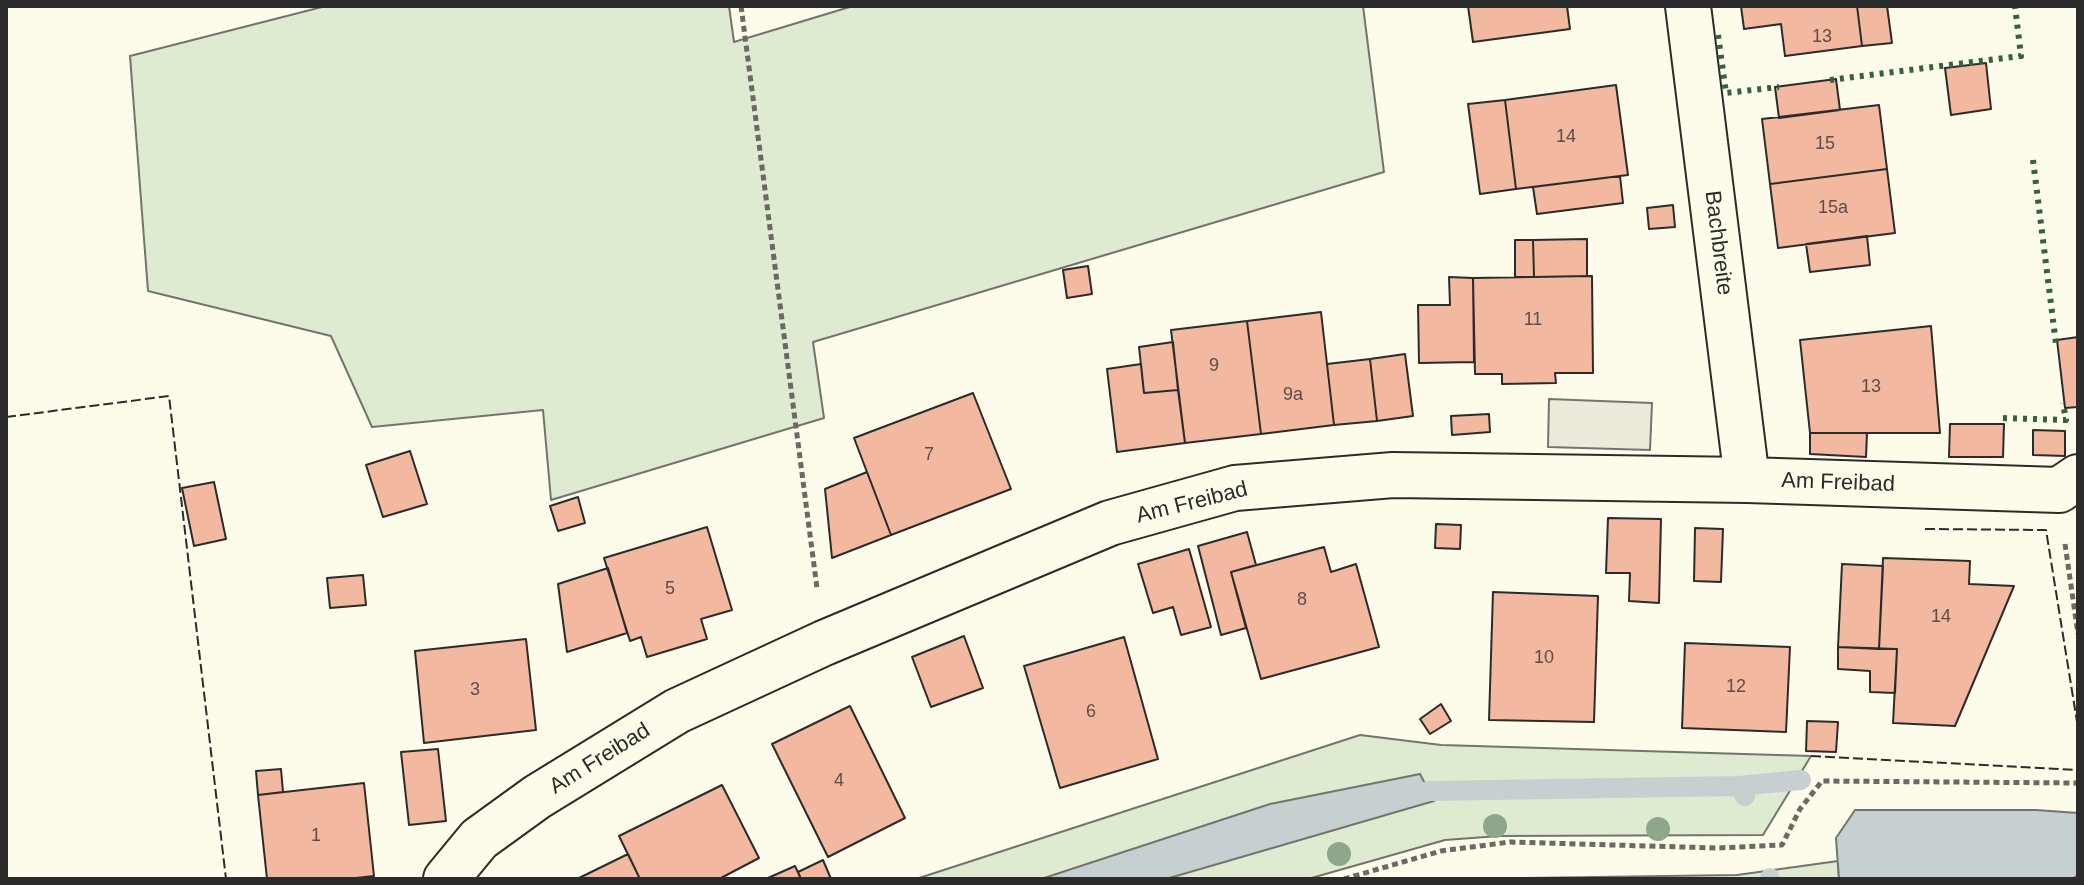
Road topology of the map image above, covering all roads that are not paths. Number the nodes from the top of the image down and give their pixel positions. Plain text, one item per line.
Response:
1 (1688, 6) edge
2 (1747, 480) junction
3 (2069, 484) edge
4 (446, 879) edge

1 - 2 street, Bachbreite
2 - 3 street, Am Freibad
2 - 4 street, Am Freibad

